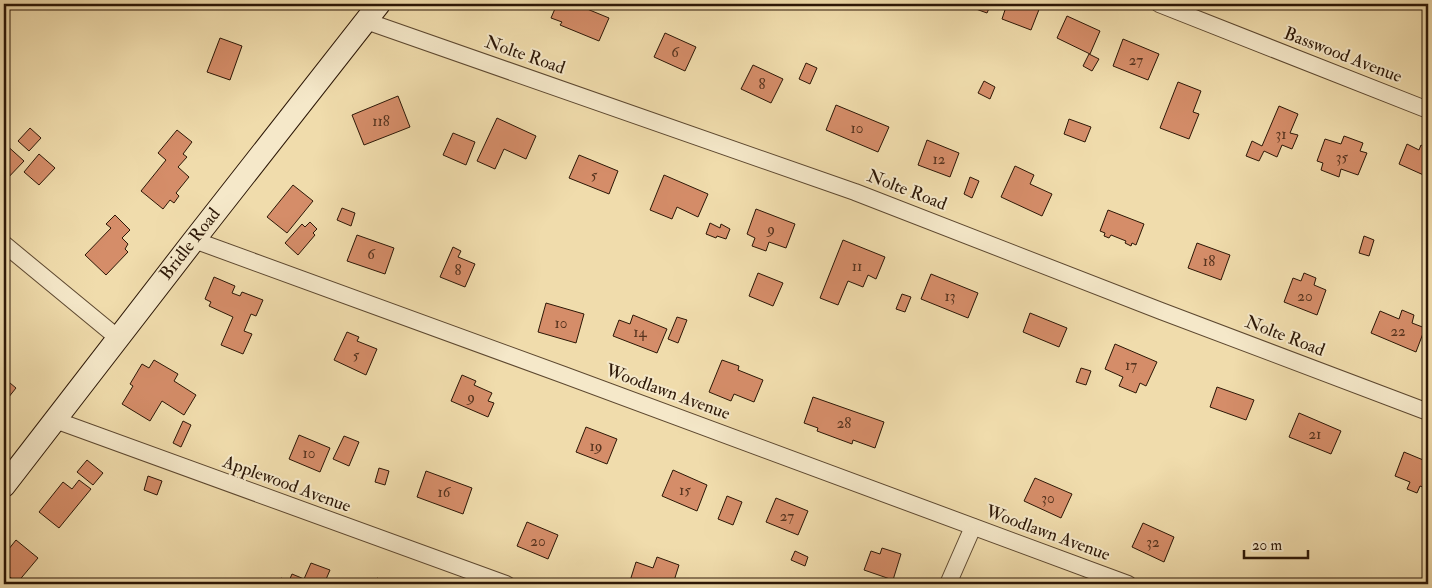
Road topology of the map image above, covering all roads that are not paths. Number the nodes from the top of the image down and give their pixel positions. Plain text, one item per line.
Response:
1 (1159, 4) edge
2 (372, 12) edge
3 (1428, 110) edge
4 (194, 240) junction
5 (4, 244) edge
6 (118, 338) junction
7 (1428, 412) edge
8 (55, 420) junction
9 (4, 486) edge
10 (973, 527) junction
11 (506, 584) edge
12 (948, 584) edge
13 (1128, 584) edge

1 - 3 street, Basswood Avenue
2 - 4 street, Bridle Road
2 - 7 street, Nolte Road
4 - 6 street, Bridle Road
4 - 10 street, Woodlawn Avenue
5 - 6 street
6 - 8 street, Bridle Road
8 - 9 street, Bridle Road
8 - 11 street, Applewood Avenue
10 - 12 street
10 - 13 street, Woodlawn Avenue

